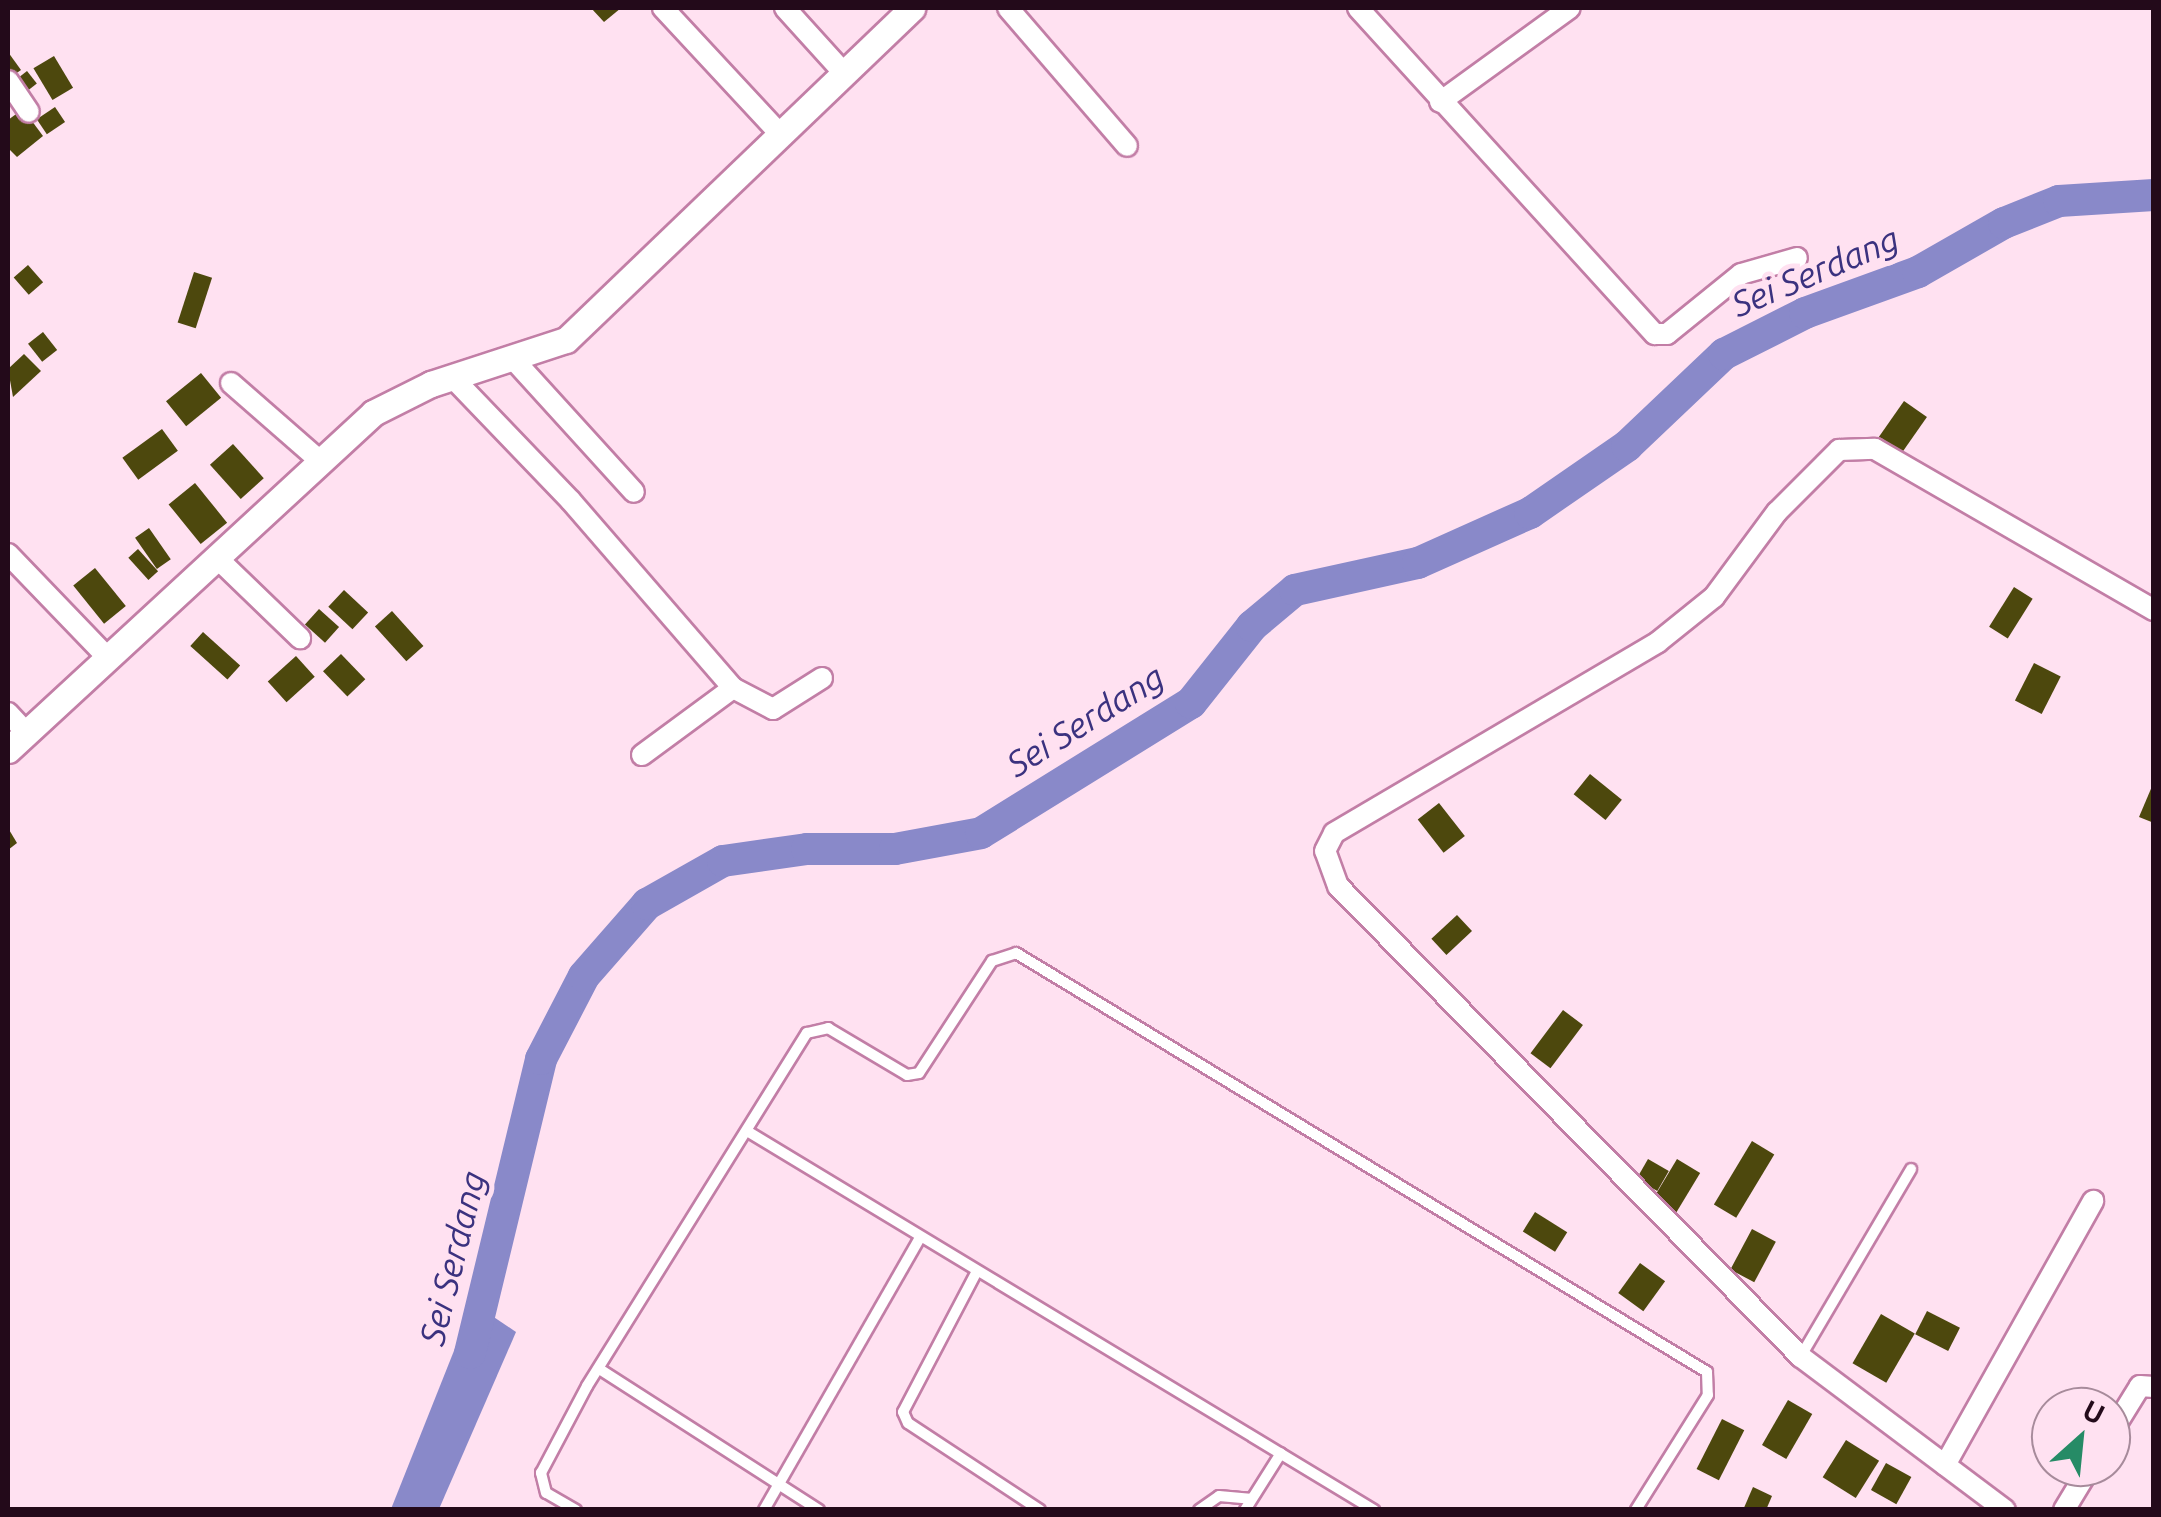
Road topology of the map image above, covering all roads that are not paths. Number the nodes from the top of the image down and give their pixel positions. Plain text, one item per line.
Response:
1 (663, 8) edge
2 (785, 8) edge
3 (912, 8) edge
4 (1008, 8) edge
5 (1358, 8) edge
6 (1570, 8) edge
7 (844, 73) junction
8 (8, 81) edge
9 (1440, 102) junction
10 (29, 112) dead end
11 (781, 135) junction
12 (1127, 146) dead end
13 (1797, 258) dead end
14 (514, 360) junction
15 (453, 378) junction
16 (231, 383) dead end
17 (320, 461) junction
18 (634, 492) dead end
19 (8, 554) edge
20 (216, 557) junction
21 (2154, 610) edge
22 (300, 638) dead end
23 (106, 656) junction
24 (822, 678) dead end
25 (733, 688) junction
26 (8, 713) edge
27 (17, 741) edge
28 (642, 755) dead end
29 (746, 1131) junction
30 (1911, 1169) dead end
31 (2093, 1202) dead end
32 (920, 1238) junction
33 (976, 1273) junction
34 (1801, 1356) junction
35 (601, 1370) junction
36 (2154, 1387) edge
37 (2131, 1401) edge
38 (1282, 1453) junction
39 (1945, 1465) junction
40 (778, 1484) junction
41 (2078, 1487) edge
42 (1248, 1504) edge
43 (576, 1510) edge
44 (764, 1510) edge
45 (819, 1510) edge
46 (1040, 1510) edge
47 (1199, 1510) edge
48 (1374, 1510) edge
49 (1636, 1510) edge
50 (2005, 1510) edge
51 (2064, 1510) edge

1 - 11 street
2 - 7 street
3 - 7 street
4 - 12 street
5 - 9 street
6 - 9 street
7 - 11 street
8 - 10 street
9 - 13 street
11 - 14 street
14 - 15 street
14 - 18 street
15 - 17 street
15 - 25 street
16 - 17 street
17 - 20 street
19 - 23 street
20 - 22 street
20 - 23 street
21 - 34 street
23 - 27 street
24 - 25 street
25 - 28 street
26 - 27 street
29 - 32 lane
29 - 35 lane
29 - 49 lane
30 - 34 lane
31 - 39 street
32 - 33 lane
32 - 40 lane
33 - 38 lane
33 - 46 lane
34 - 39 street
35 - 40 lane
35 - 43 lane
36 - 37 street
38 - 42 lane
38 - 48 lane
39 - 50 street
40 - 44 lane
40 - 45 lane
41 - 51 street
42 - 47 lane

